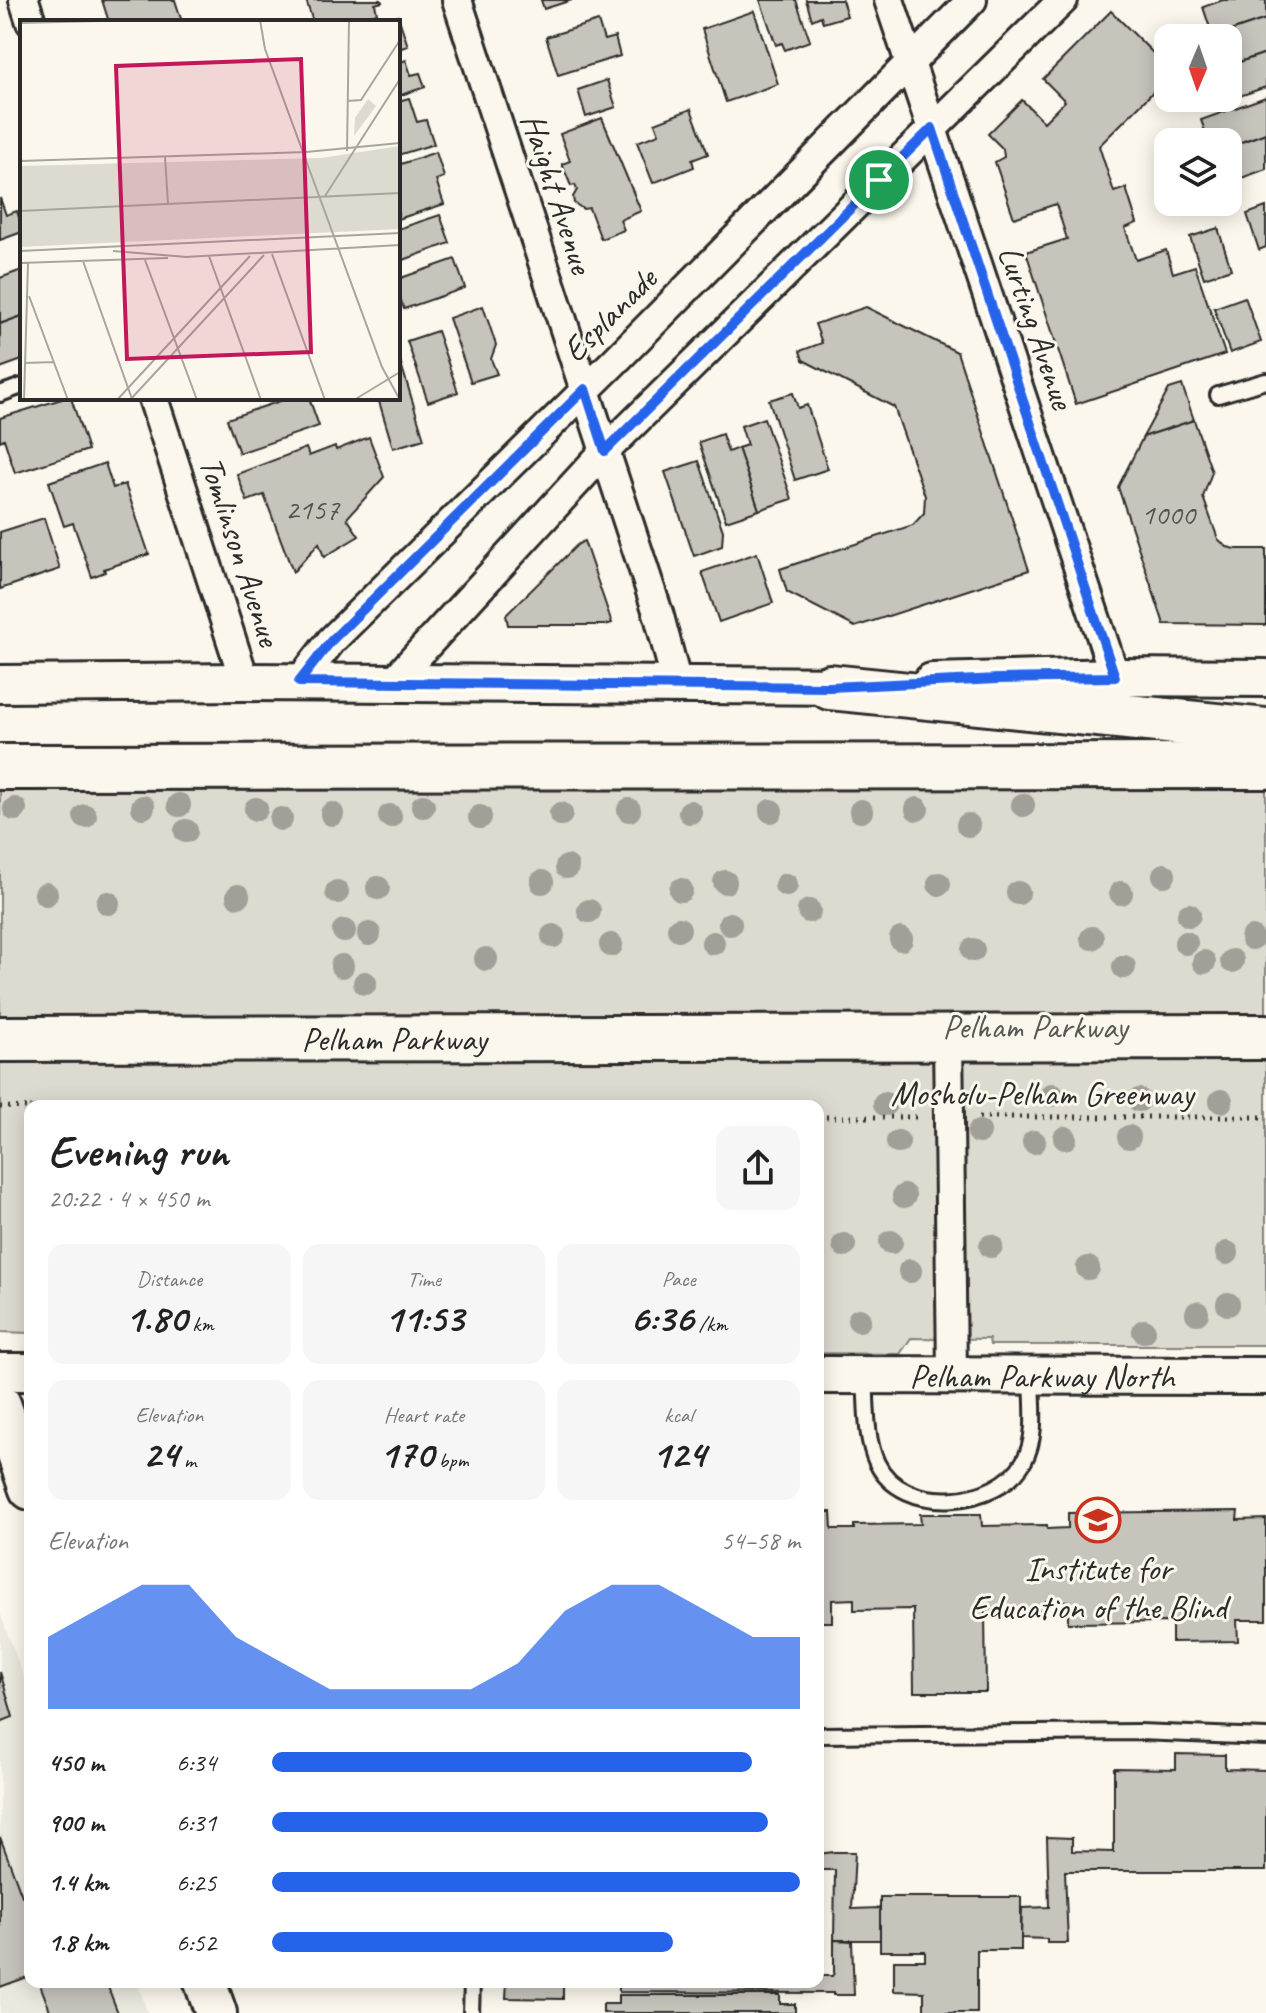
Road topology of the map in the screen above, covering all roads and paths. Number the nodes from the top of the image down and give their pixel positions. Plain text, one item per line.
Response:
1 (24, 0) edge
2 (457, 0) edge
3 (889, 0) edge
4 (972, 0) edge
5 (1063, 0) edge
6 (30, 20) edge
7 (909, 62) junction
8 (932, 128) junction
9 (1266, 381) edge
10 (20, 387) edge
11 (585, 389) junction
12 (0, 394) edge
13 (1218, 395) dead end
14 (154, 400) edge
15 (605, 451) junction
16 (1115, 677) junction
17 (1266, 678) edge
18 (245, 682) junction
19 (299, 682) junction
20 (392, 683) junction
21 (0, 684) edge
22 (677, 684) junction
23 (830, 687) junction
24 (1266, 731) edge
25 (1266, 766) edge
26 (0, 767) edge
27 (948, 1036) junction
28 (1266, 1037) edge
29 (0, 1039) edge
30 (0, 1107) edge
31 (24, 1108) edge
32 (824, 1117) edge
33 (948, 1117) junction
34 (1266, 1117) edge
35 (0, 1372) edge
36 (24, 1372) edge
37 (824, 1375) edge
38 (952, 1375) junction
39 (1032, 1375) junction
40 (865, 1376) junction
41 (1266, 1376) edge
42 (0, 1404) edge
43 (24, 1472) edge
44 (824, 1735) edge
45 (1266, 1737) edge
46 (207, 1988) edge
47 (472, 1988) edge
48 (216, 2013) edge
49 (471, 2013) edge

1 - 6 street
2 - 11 street, Haight Avenue
3 - 7 street, Lurting Avenue
4 - 7 street, Esplanade
5 - 8 street
7 - 8 street, Lurting Avenue
7 - 11 street, Esplanade
8 - 15 street
8 - 16 street, Lurting Avenue
9 - 13 lane
10 - 12 lane
11 - 15 street, Haight Avenue
11 - 19 street, Esplanade
14 - 18 street, Tomlinson Avenue
15 - 20 street
15 - 22 street, Haight Avenue
16 - 17 street
16 - 23 street
18 - 19 street
18 - 21 street
19 - 20 street
20 - 22 street
22 - 23 street
23 - 24 main road
25 - 26 main road
27 - 28 main road, Pelham Parkway
27 - 29 main road, Pelham Parkway
27 - 33 street
30 - 31 path
32 - 33 path, Mosholu-Pelham Greenway
33 - 34 path, Mosholu-Pelham Greenway
33 - 38 street
35 - 36 street
37 - 40 street, Pelham Parkway North
38 - 39 street, Pelham Parkway North
38 - 40 street, Pelham Parkway North
39 - 40 lane
39 - 41 street, Pelham Parkway North
42 - 43 main road
44 - 45 lane
46 - 48 main road
47 - 49 lane

